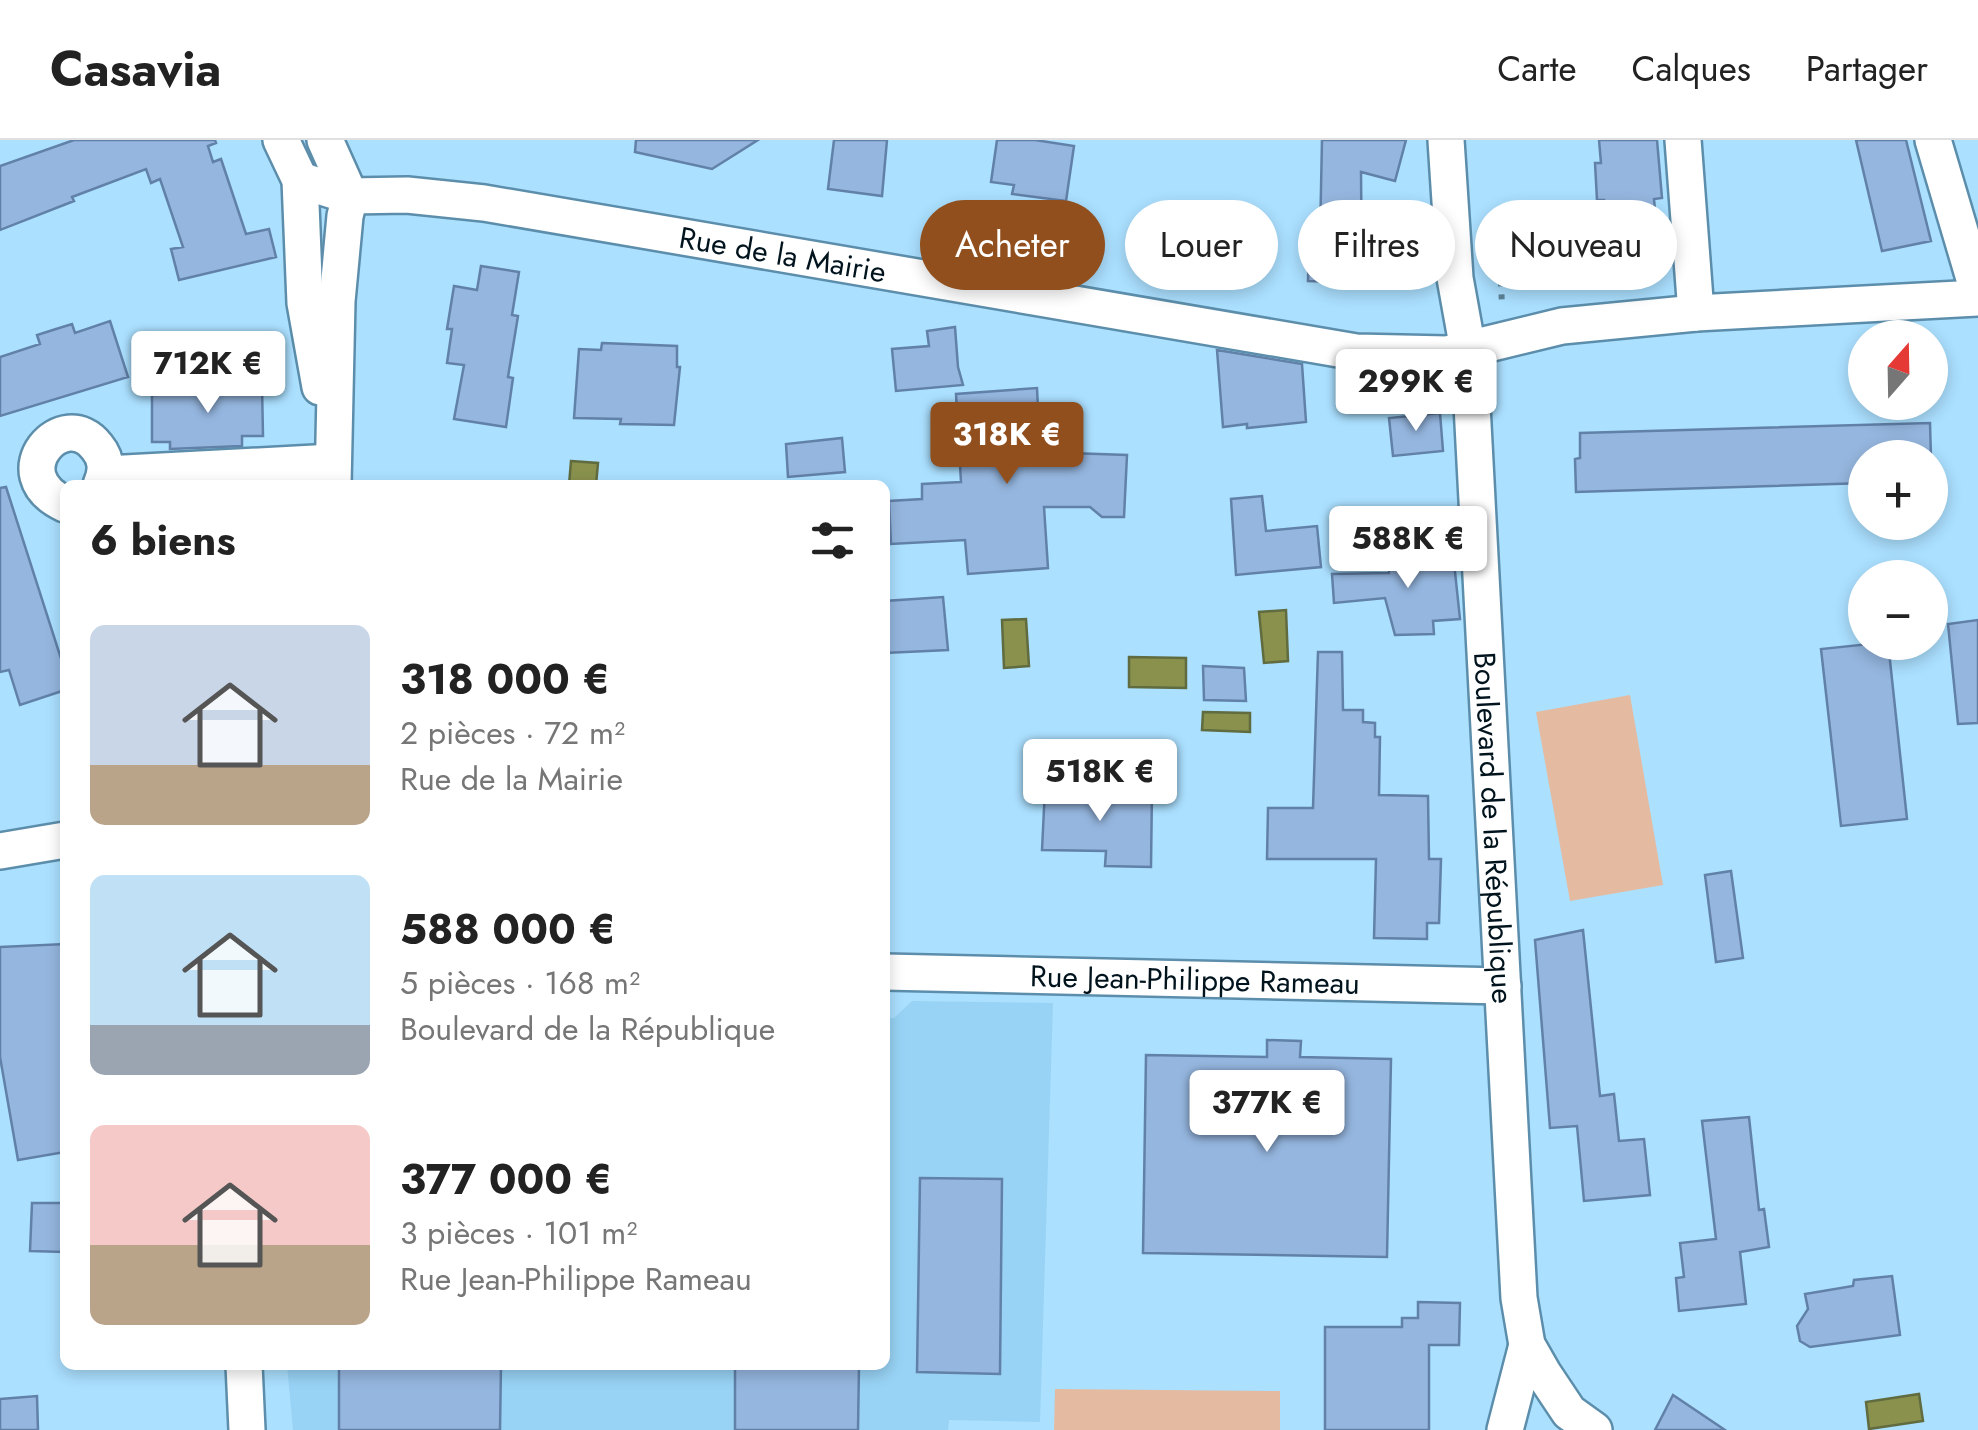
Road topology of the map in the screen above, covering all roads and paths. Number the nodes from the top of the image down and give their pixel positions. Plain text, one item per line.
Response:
1 (281, 140) edge
2 (325, 140) edge
3 (1446, 140) edge
4 (1683, 140) edge
5 (1934, 140) edge
6 (300, 180) junction
7 (350, 196) junction
8 (1978, 295) edge
9 (1696, 313) junction
10 (1468, 350) junction
11 (334, 474) edge
12 (104, 480) edge
13 (60, 502) edge
14 (60, 841) edge
15 (0, 852) edge
16 (890, 972) edge
17 (1503, 986) junction
18 (1528, 1345) junction
19 (244, 1370) edge
20 (247, 1430) edge
21 (1506, 1430) edge
22 (1594, 1430) edge

1 - 6 street
2 - 7 street
3 - 10 street, Boulevard de la République
4 - 9 street
5 - 8 street
6 - 7 street, Rue de la Mairie
6 - 11 street
7 - 10 street, Rue de la Mairie
7 - 11 street
8 - 9 street, Rue de la Mairie
9 - 10 street, Rue de la Mairie
10 - 17 street, Boulevard de la République
11 - 12 street
12 - 13 street
14 - 15 street
16 - 17 street, Rue Jean-Philippe Rameau
17 - 18 street, Boulevard de la République
18 - 21 street
18 - 22 street, Boulevard de la République
19 - 20 street

